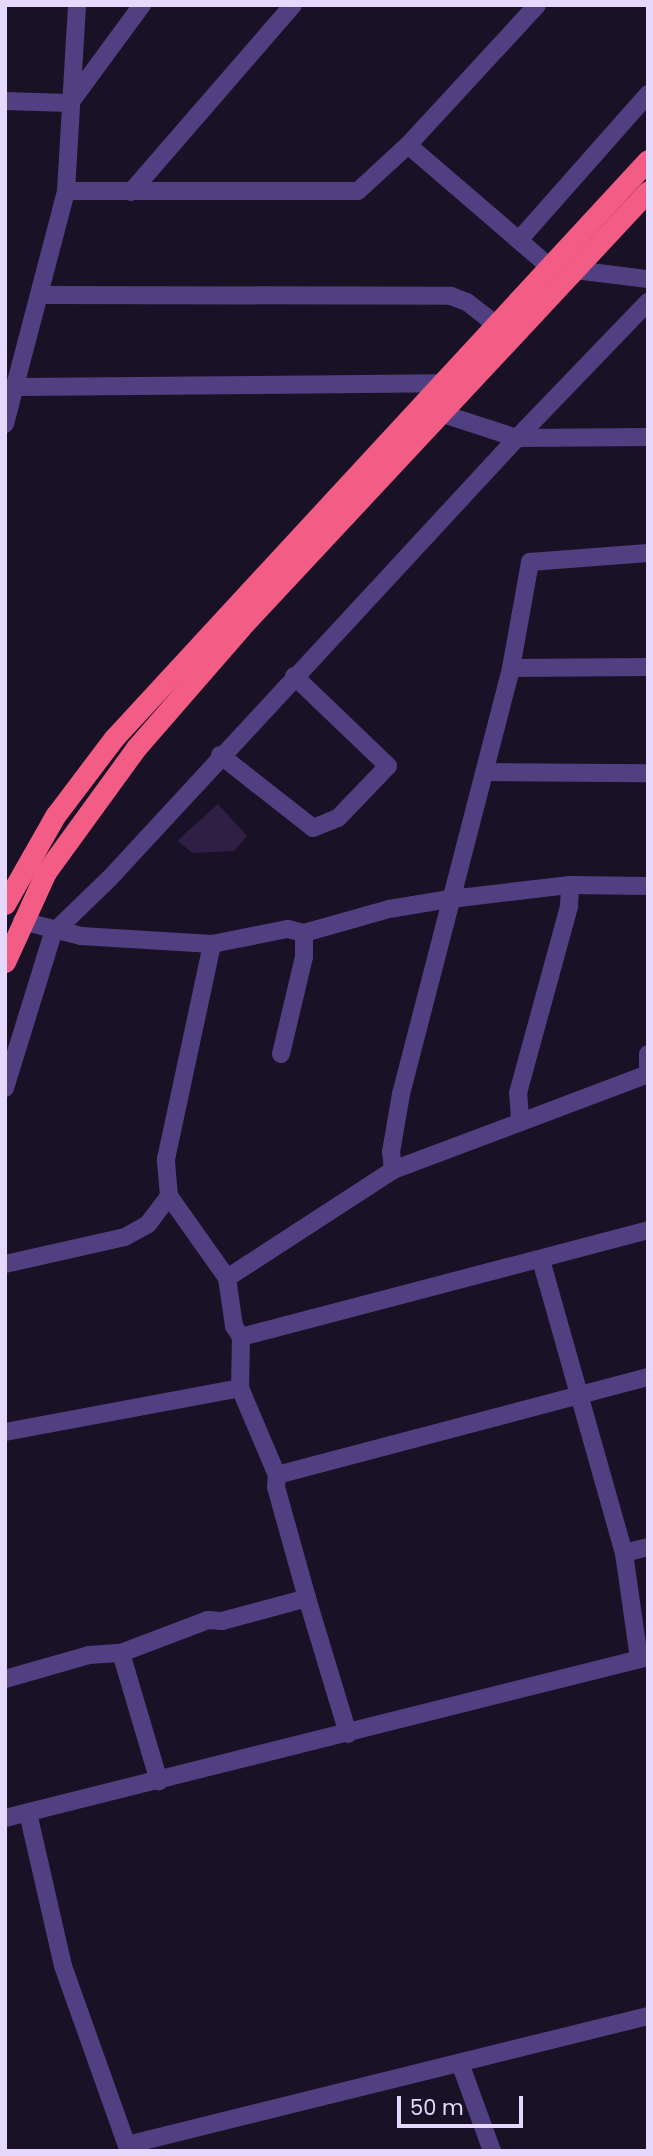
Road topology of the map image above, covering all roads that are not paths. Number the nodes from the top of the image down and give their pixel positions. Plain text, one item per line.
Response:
1 (77, 5) edge
2 (142, 5) edge
3 (293, 5) edge
4 (537, 5) edge
5 (648, 94) edge
6 (5, 101) edge
7 (70, 103) junction
8 (408, 145) junction
9 (648, 160) edge
10 (65, 191) junction
11 (648, 191) edge
12 (131, 192) junction
13 (519, 240) junction
14 (550, 267) junction
15 (579, 270) junction
16 (648, 279) edge
17 (41, 295) junction
18 (648, 302) edge
19 (494, 323) junction
20 (441, 383) junction
21 (18, 387) junction
22 (440, 414) junction
23 (6, 418) edge
24 (648, 437) edge
25 (517, 438) junction
26 (648, 553) edge
27 (648, 667) edge
28 (511, 668) junction
29 (294, 676) junction
30 (220, 755) junction
31 (485, 772) junction
32 (648, 773) edge
33 (570, 885) junction
34 (648, 886) edge
35 (450, 900) junction
36 (5, 904) edge
37 (22, 921) junction
38 (53, 933) junction
39 (304, 933) junction
40 (212, 944) junction
41 (5, 962) edge
42 (281, 1054) dead end
43 (648, 1054) edge
44 (648, 1066) edge
45 (648, 1074) edge
46 (5, 1088) edge
47 (520, 1119) junction
48 (393, 1170) junction
49 (169, 1196) junction
50 (648, 1230) edge
51 (541, 1260) junction
52 (5, 1264) edge
53 (227, 1278) junction
54 (241, 1337) junction
55 (648, 1377) edge
56 (240, 1388) junction
57 (579, 1395) junction
58 (5, 1432) edge
59 (277, 1475) junction
60 (648, 1547) edge
61 (624, 1553) junction
62 (307, 1598) junction
63 (121, 1653) junction
64 (644, 1658) edge
65 (5, 1679) edge
66 (348, 1734) junction
67 (159, 1781) junction
68 (27, 1813) junction
69 (5, 1818) edge
70 (648, 2016) edge
71 (460, 2063) junction
72 (128, 2148) edge
73 (492, 2151) edge

1 - 7 street
2 - 7 street
3 - 12 street
4 - 8 street
5 - 13 street
6 - 7 street
7 - 10 street
8 - 12 street
8 - 13 street
9 - 14 highway
10 - 12 street
10 - 17 street
11 - 15 highway
13 - 14 street
14 - 15 street
14 - 19 highway
15 - 16 street
15 - 22 highway
17 - 19 street
17 - 21 street
18 - 25 street
19 - 20 highway
20 - 21 street
20 - 36 highway
21 - 23 street
22 - 25 street
22 - 37 highway
24 - 25 street
25 - 29 street
26 - 28 street
27 - 28 street
28 - 31 street
29 - 30 street
29 - 30 street
30 - 38 street
31 - 32 street
31 - 35 street
33 - 34 street
33 - 35 street
33 - 47 street
35 - 39 street
35 - 48 street
37 - 38 street
37 - 41 highway
38 - 40 street
38 - 46 street
39 - 40 street
39 - 42 street
40 - 49 street
43 - 44 street
45 - 47 street
47 - 48 street
48 - 53 street
49 - 52 street
49 - 53 street
50 - 51 street
51 - 54 street
51 - 57 street
53 - 54 street
54 - 56 street
55 - 57 street
56 - 58 street
56 - 59 street
57 - 59 street
57 - 61 street
59 - 62 street
60 - 61 street
61 - 64 street
62 - 63 street
62 - 66 street
63 - 65 street
63 - 67 street
64 - 66 street
66 - 67 street
67 - 68 street
68 - 69 street
68 - 72 street
70 - 71 street
71 - 72 street
71 - 73 street

